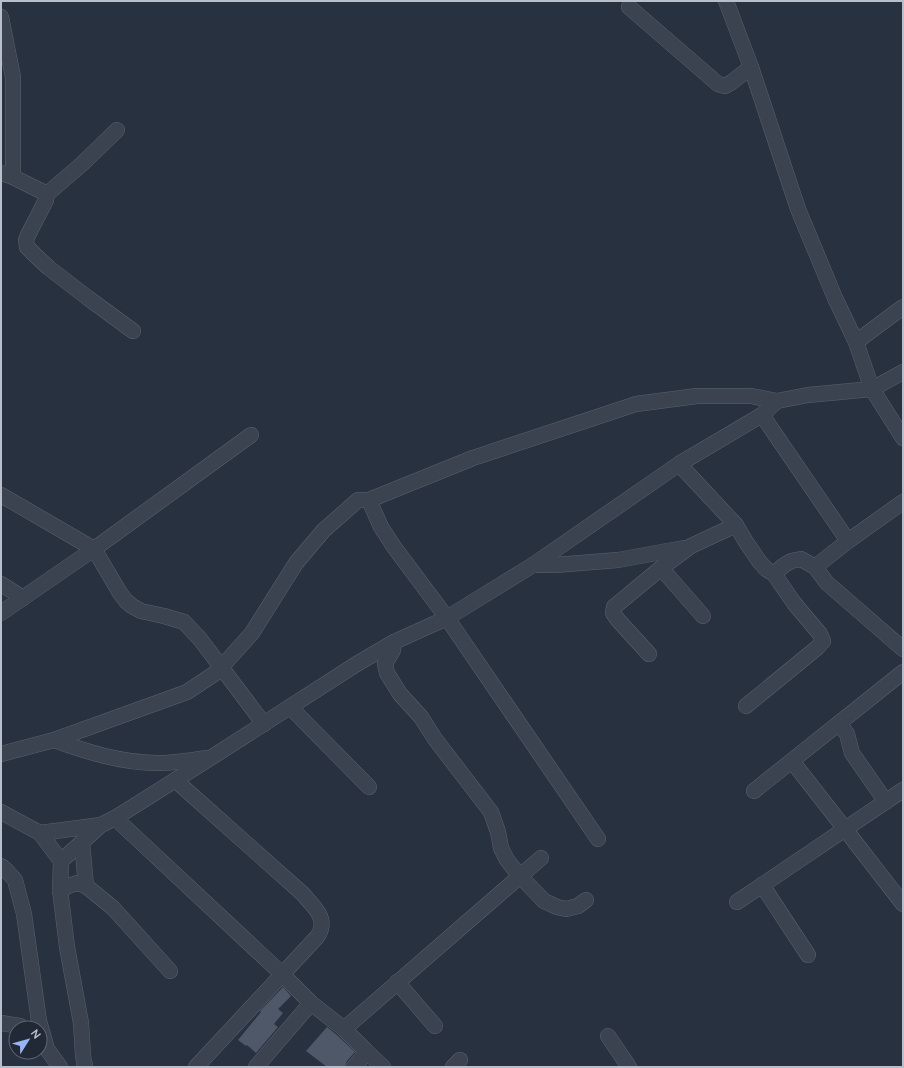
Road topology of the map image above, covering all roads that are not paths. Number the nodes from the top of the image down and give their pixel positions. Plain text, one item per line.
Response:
1 (726, 1) edge
2 (629, 7) dead end
3 (1, 17) edge
4 (751, 67) junction
5 (117, 130) dead end
6 (7, 175) edge
7 (47, 194) junction
8 (903, 307) edge
9 (133, 331) dead end
10 (856, 342) junction
11 (903, 372) edge
12 (872, 388) junction
13 (778, 401) junction
14 (762, 415) junction
15 (251, 435) dead end
16 (903, 438) edge
17 (679, 464) junction
18 (1, 495) edge
19 (369, 500) junction
20 (903, 502) edge
21 (736, 525) junction
22 (848, 541) junction
23 (691, 546) junction
24 (94, 549) junction
25 (533, 565) junction
26 (815, 567) junction
27 (661, 568) junction
28 (774, 574) junction
29 (1, 584) edge
30 (23, 598) junction
31 (1, 613) edge
32 (703, 616) dead end
33 (447, 618) junction
34 (394, 642) junction
35 (903, 650) edge
36 (649, 654) dead end
37 (221, 667) junction
38 (903, 672) edge
39 (290, 706) junction
40 (746, 706) dead end
41 (839, 723) junction
42 (264, 724) junction
43 (54, 740) junction
44 (1, 754) edge
45 (212, 757) junction
46 (792, 761) junction
47 (175, 780) junction
48 (369, 787) dead end
49 (903, 790) edge
50 (754, 791) dead end
51 (886, 802) junction
52 (1, 812) edge
53 (115, 818) junction
54 (101, 825) junction
55 (846, 829) junction
56 (40, 833) junction
57 (598, 839) dead end
58 (82, 842) junction
59 (542, 858) dead end
60 (61, 861) junction
61 (1, 866) edge
62 (520, 876) junction
63 (762, 885) junction
64 (86, 886) junction
65 (60, 890) junction
66 (586, 900) dead end
67 (737, 902) dead end
68 (903, 904) edge
69 (808, 955) dead end
70 (170, 971) dead end
71 (282, 974) junction
72 (397, 982) junction
73 (311, 1003) junction
74 (435, 1026) dead end
75 (344, 1029) junction
76 (608, 1036) dead end
77 (367, 1052) junction
78 (60, 1067) edge
79 (84, 1067) edge
80 (196, 1067) edge
81 (256, 1067) edge
82 (354, 1067) edge
83 (383, 1067) edge
84 (628, 1067) edge

1 - 4 street
2 - 4 street
3 - 6 street
4 - 10 street
5 - 7 street
6 - 7 street
7 - 9 street
8 - 10 street
10 - 12 street
11 - 12 street
12 - 13 street
12 - 16 street
13 - 14 street
13 - 19 street
14 - 17 street
14 - 22 street
15 - 24 street
17 - 21 street
17 - 25 street
18 - 24 street
19 - 33 street
19 - 37 street
20 - 22 street
21 - 23 street
21 - 28 street
22 - 26 street
23 - 25 street
23 - 27 street
24 - 30 street
24 - 37 street
25 - 33 street
26 - 28 street
26 - 35 street
27 - 32 street
27 - 36 street
28 - 40 street
29 - 30 street
30 - 31 street
33 - 34 street
33 - 57 street
34 - 39 street
34 - 62 street
37 - 42 street
37 - 43 street
38 - 41 street
39 - 42 street
39 - 48 street
41 - 46 street
41 - 51 street
42 - 45 street
43 - 44 street
43 - 45 street
45 - 47 street
46 - 50 street
46 - 55 street
47 - 53 street
47 - 71 street
49 - 51 street
51 - 55 street
52 - 56 street
53 - 54 street
53 - 71 street
54 - 56 street
54 - 58 street
55 - 63 street
55 - 68 street
56 - 60 street
58 - 60 street
58 - 64 street
59 - 62 street
60 - 65 street
61 - 78 street
62 - 66 street
62 - 72 street
63 - 67 street
63 - 69 street
64 - 65 street
64 - 70 street
65 - 79 street
71 - 73 street
71 - 80 street
72 - 74 street
72 - 75 street
73 - 75 street
73 - 81 street
75 - 77 street
76 - 84 street
77 - 82 street
77 - 83 street

